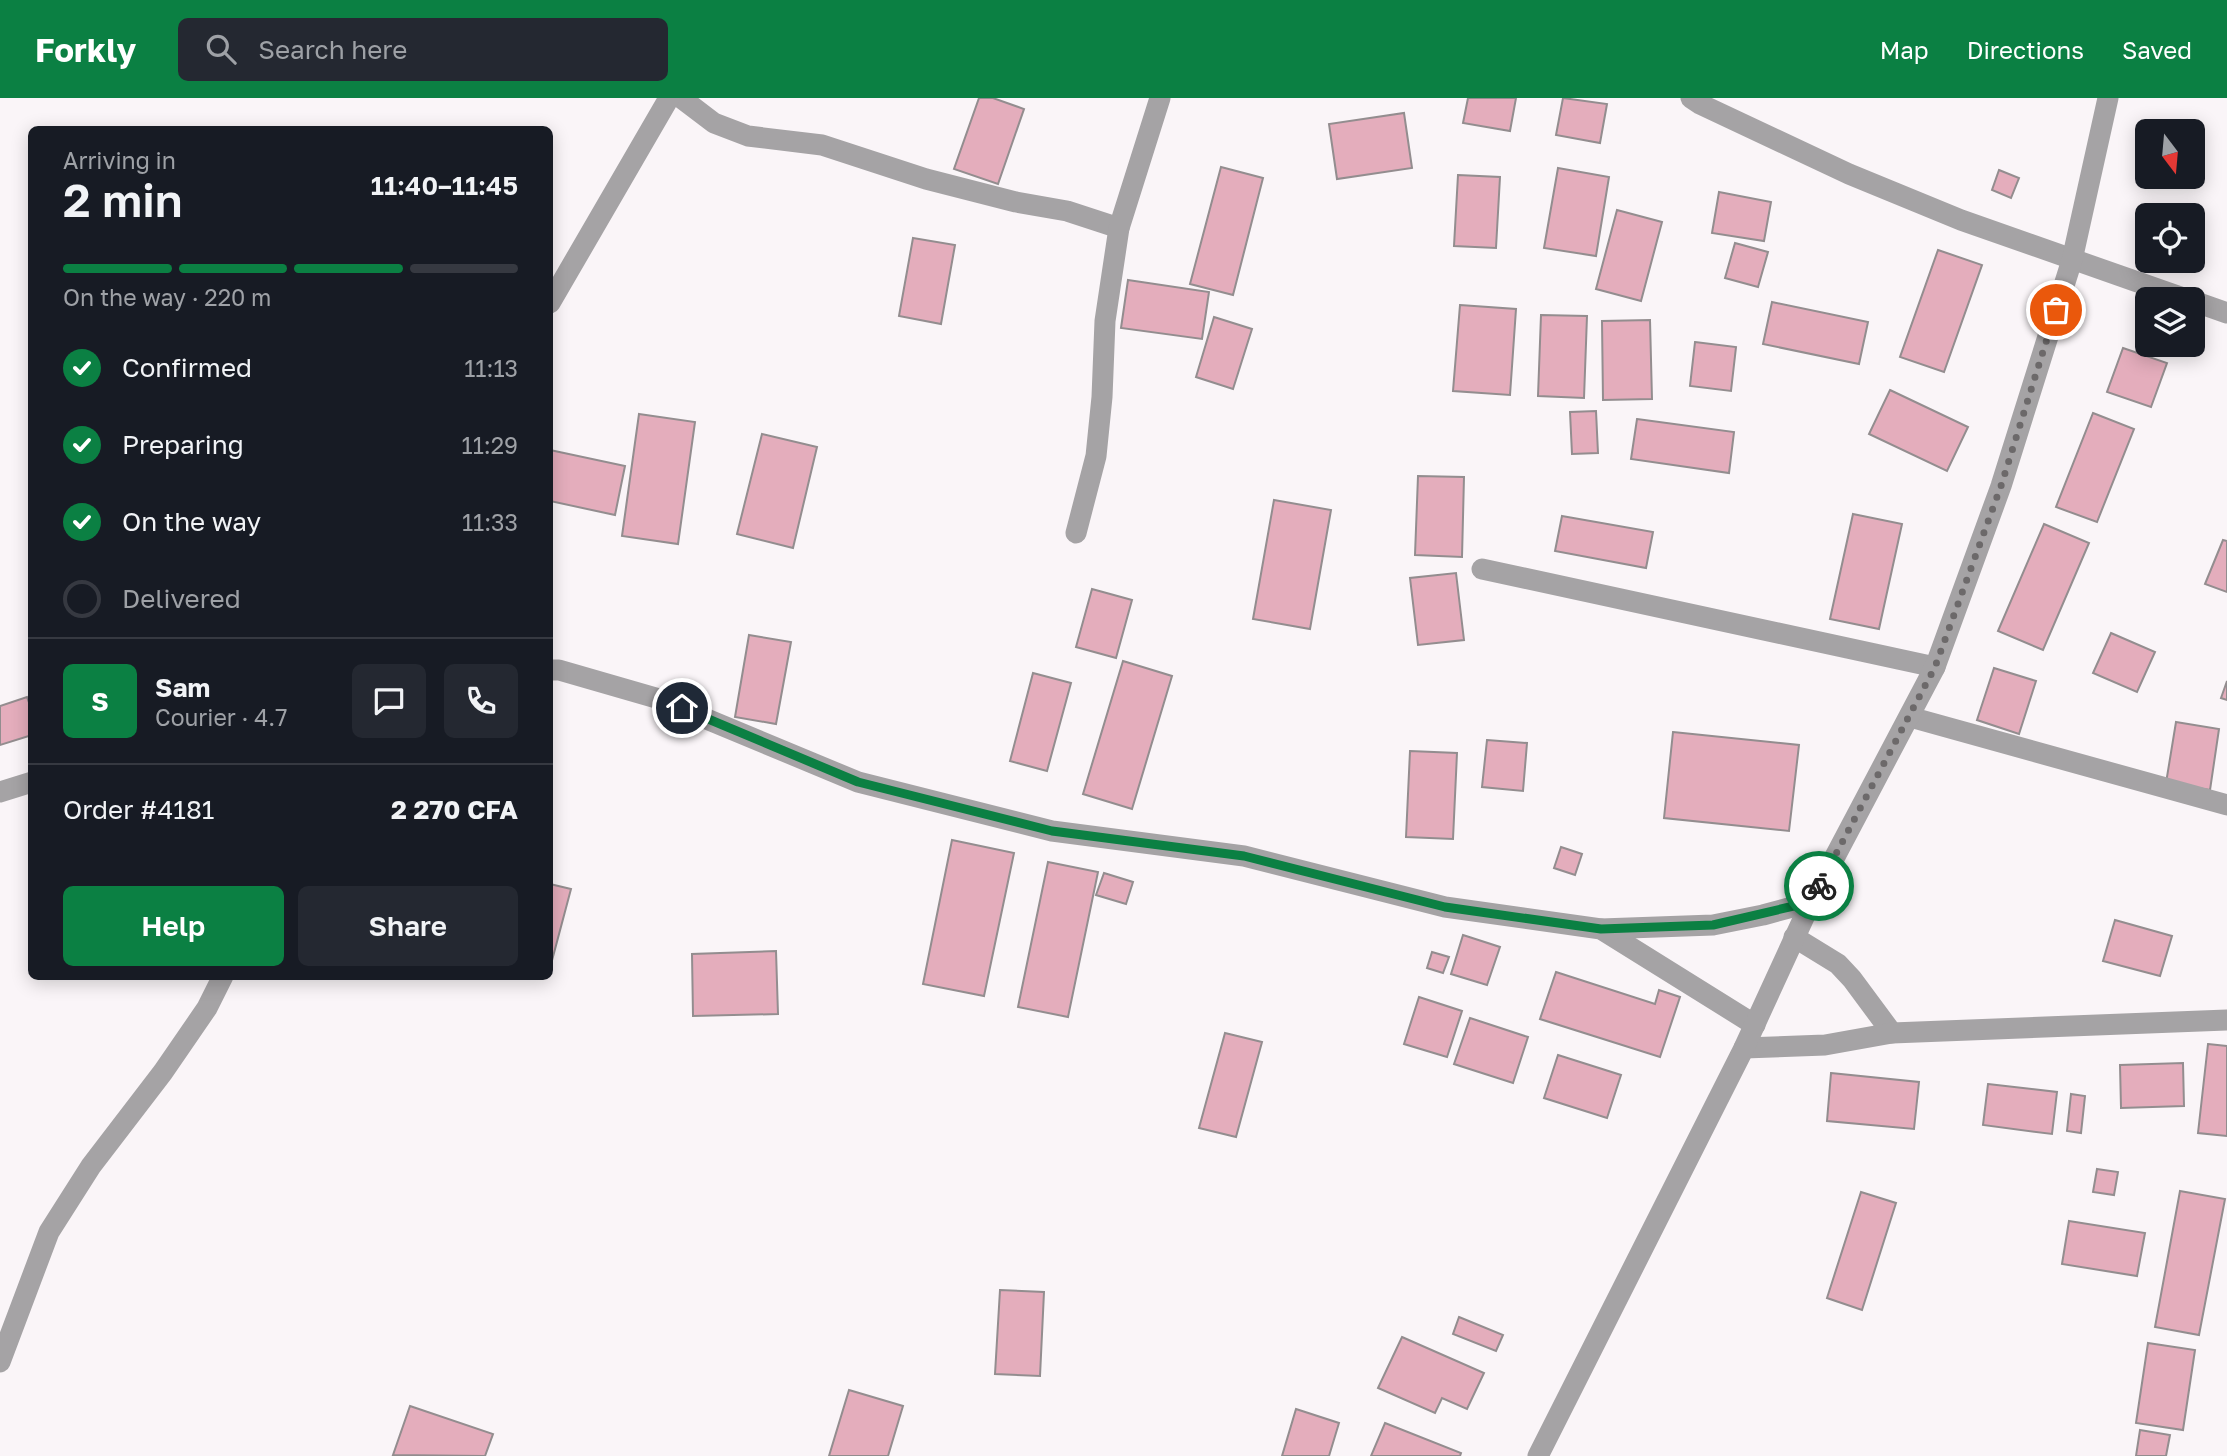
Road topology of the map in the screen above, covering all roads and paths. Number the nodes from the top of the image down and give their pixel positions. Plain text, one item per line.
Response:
1 (669, 98) edge
2 (681, 98) edge
3 (1160, 98) edge
4 (1691, 98) edge
5 (2108, 98) edge
6 (1119, 228) junction
7 (2072, 260) junction
8 (2151, 287) edge
9 (553, 298) edge
10 (2205, 306) edge
11 (2227, 313) edge
12 (1076, 533) dead end
13 (1482, 569) dead end
14 (1935, 667) junction
15 (553, 670) edge
16 (1910, 716) junction
17 (28, 783) edge
18 (0, 792) edge
19 (2227, 805) edge
20 (1811, 902) junction
21 (1601, 929) junction
22 (1794, 937) junction
23 (221, 980) edge
24 (2227, 1020) edge
25 (1755, 1025) junction
26 (1892, 1033) junction
27 (1744, 1048) junction
28 (0, 1362) edge
29 (1538, 1456) edge

1 - 9 street
2 - 6 street
3 - 6 street
4 - 7 street
5 - 7 street
6 - 12 street
7 - 8 street
7 - 14 street
10 - 11 street
13 - 14 street
14 - 16 street
15 - 21 street
16 - 19 street
16 - 20 street
17 - 18 street
20 - 21 street
20 - 22 street
21 - 25 street
22 - 25 street
22 - 26 street
23 - 28 street
24 - 26 street
25 - 27 street
26 - 27 street
27 - 29 street

